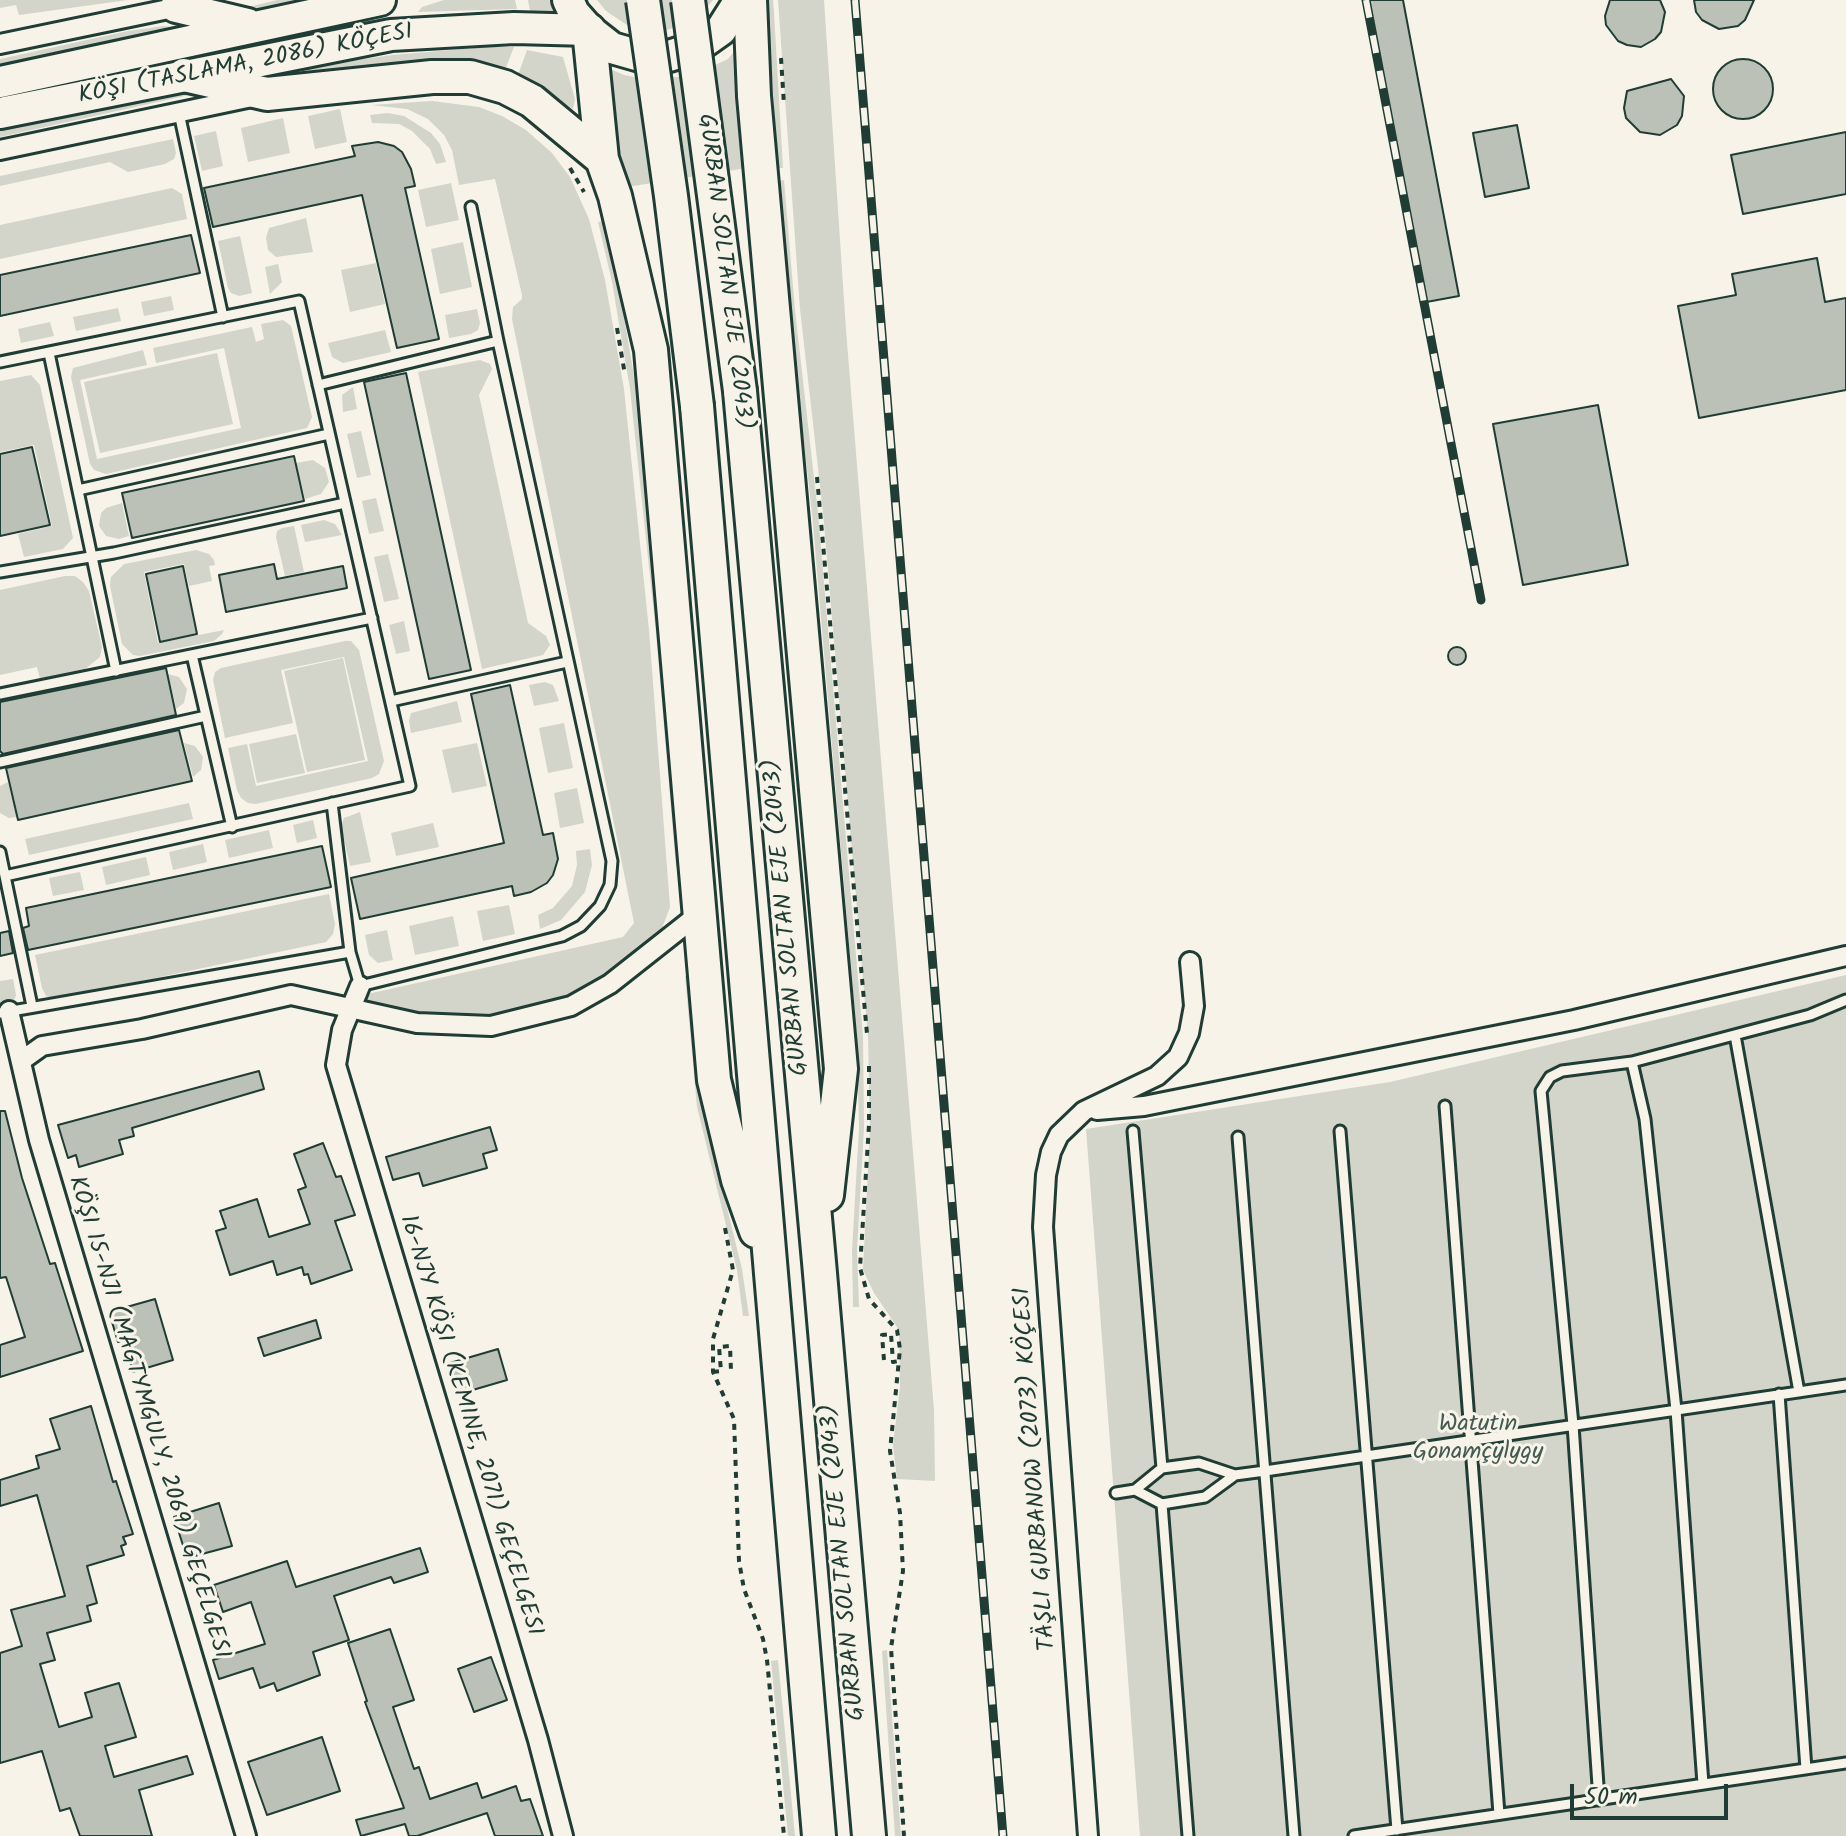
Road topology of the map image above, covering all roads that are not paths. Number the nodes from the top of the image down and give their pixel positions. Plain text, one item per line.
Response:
1 (206, 0) edge
2 (380, 0) edge
3 (568, 0) edge
4 (643, 0) edge
5 (688, 0) edge
6 (740, 0) edge
7 (750, 0) edge
8 (176, 7) junction
9 (257, 27) junction
10 (589, 30) junction
11 (0, 44) edge
12 (184, 75) junction
13 (0, 82) edge
14 (267, 94) junction
15 (179, 112) junction
16 (0, 113) edge
17 (0, 150) edge
18 (602, 159) junction
19 (471, 207) dead end
20 (223, 317) junction
21 (498, 341) junction
22 (49, 353) junction
23 (0, 362) edge
24 (318, 385) junction
25 (329, 434) junction
26 (78, 490) junction
27 (345, 503) junction
28 (92, 555) junction
29 (0, 572) edge
30 (372, 618) junction
31 (192, 655) junction
32 (567, 662) junction
33 (116, 671) junction
34 (0, 694) edge
35 (391, 701) junction
36 (206, 716) junction
37 (0, 762) edge
38 (332, 803) junction
39 (232, 827) junction
40 (0, 852) edge
41 (5, 876) junction
42 (4, 892) edge
43 (700, 913) junction
44 (350, 952) junction
45 (1846, 956) edge
46 (1190, 962) dead end
47 (360, 986) junction
48 (1846, 1000) edge
49 (32, 1006) junction
50 (351, 1009) junction
51 (5, 1012) edge
52 (1735, 1035) junction
53 (21, 1061) junction
54 (1632, 1062) junction
55 (1445, 1106) dead end
56 (1084, 1111) junction
57 (1133, 1131) dead end
58 (1340, 1131) dead end
59 (1238, 1137) dead end
60 (819, 1262) junction
61 (771, 1275) junction
62 (1846, 1385) edge
63 (1799, 1392) junction
64 (1779, 1394) junction
65 (1676, 1410) junction
66 (1573, 1425) junction
67 (1469, 1441) junction
68 (1367, 1456) junction
69 (1162, 1468) junction
70 (1265, 1471) junction
71 (1235, 1475) junction
72 (1135, 1490) junction
73 (1116, 1493) dead end
74 (1162, 1504) junction
75 (1846, 1763) edge
76 (1806, 1769) junction
77 (1703, 1784) junction
78 (1599, 1800) junction
79 (1499, 1814) junction
80 (1397, 1830) junction
81 (246, 1836) edge
82 (563, 1836) edge
83 (819, 1836) edge
84 (869, 1836) edge
85 (1088, 1836) edge
86 (1188, 1836) edge
87 (1294, 1836) edge
88 (1354, 1836) edge

1 - 8 street
2 - 9 main road, KÖŞI (TASLAMA, 2086) KÖÇESI
3 - 10 main road
4 - 61 highway, GURBAN SOLTAN EJE (2043), bridge
5 - 60 highway, GURBAN SOLTAN EJE (2043), bridge
6 - 10 main road
7 - 60 highway
8 - 9 main road
8 - 11 street
9 - 13 main road, KÖŞI (TASLAMA, 2086) KÖÇESI
10 - 12 main road, KÖŞI (TASLAMA, 2086) KÖÇESI
10 - 18 highway
12 - 14 highway
12 - 16 main road, KÖŞI (TASLAMA, 2086) KÖÇESI
14 - 15 street
14 - 18 highway
15 - 17 street
15 - 20 lane
18 - 43 highway
19 - 21 lane
20 - 22 lane
20 - 24 lane
21 - 24 lane
21 - 32 lane
22 - 23 lane
22 - 26 lane
24 - 25 lane
25 - 26 lane
25 - 27 lane
26 - 28 lane
27 - 28 lane
27 - 30 lane
28 - 29 lane
28 - 33 lane
30 - 31 lane
30 - 35 lane
31 - 33 lane
31 - 36 lane
32 - 35 lane
32 - 47 lane
33 - 34 lane
35 - 38 lane
36 - 37 lane
36 - 39 lane
38 - 39 lane
38 - 44 lane
39 - 41 lane
40 - 41 lane
41 - 42 lane
42 - 49 lane
43 - 50 street
43 - 61 highway
44 - 47 lane
44 - 49 lane
45 - 56 street
46 - 56 street
47 - 50 street, 16-NJY KÖŞI (KEMINE, 2071) GEÇELGESI
48 - 52 lane
49 - 51 lane
50 - 53 street
50 - 82 street, 16-NJY KÖŞI (KEMINE, 2071) GEÇELGESI
51 - 53 street, KÖŞI 15-NJI (MAGTYMGULY, 2069) GEÇELGESI
52 - 54 lane
52 - 63 lane
53 - 81 street, KÖŞI 15-NJI (MAGTYMGULY, 2069) GEÇELGESI
54 - 65 lane
54 - 66 lane
55 - 67 lane
56 - 85 street, TÄŞLI GURBANOW (2073) KÖÇESI
57 - 69 lane
58 - 68 lane
59 - 70 lane
60 - 84 highway, GURBAN SOLTAN EJE (2043)
61 - 83 highway, GURBAN SOLTAN EJE (2043)
62 - 63 lane
63 - 64 lane
64 - 65 lane
64 - 76 lane
65 - 66 lane
65 - 77 lane
66 - 67 lane
66 - 78 lane
67 - 68 lane
67 - 79 lane
68 - 70 lane
68 - 80 lane
69 - 71 lane
69 - 72 lane
70 - 71 lane
70 - 87 lane
71 - 74 lane
72 - 73 lane
72 - 74 lane
74 - 86 lane
75 - 76 lane
76 - 77 lane
77 - 78 lane
78 - 79 lane
79 - 80 lane
80 - 88 lane

